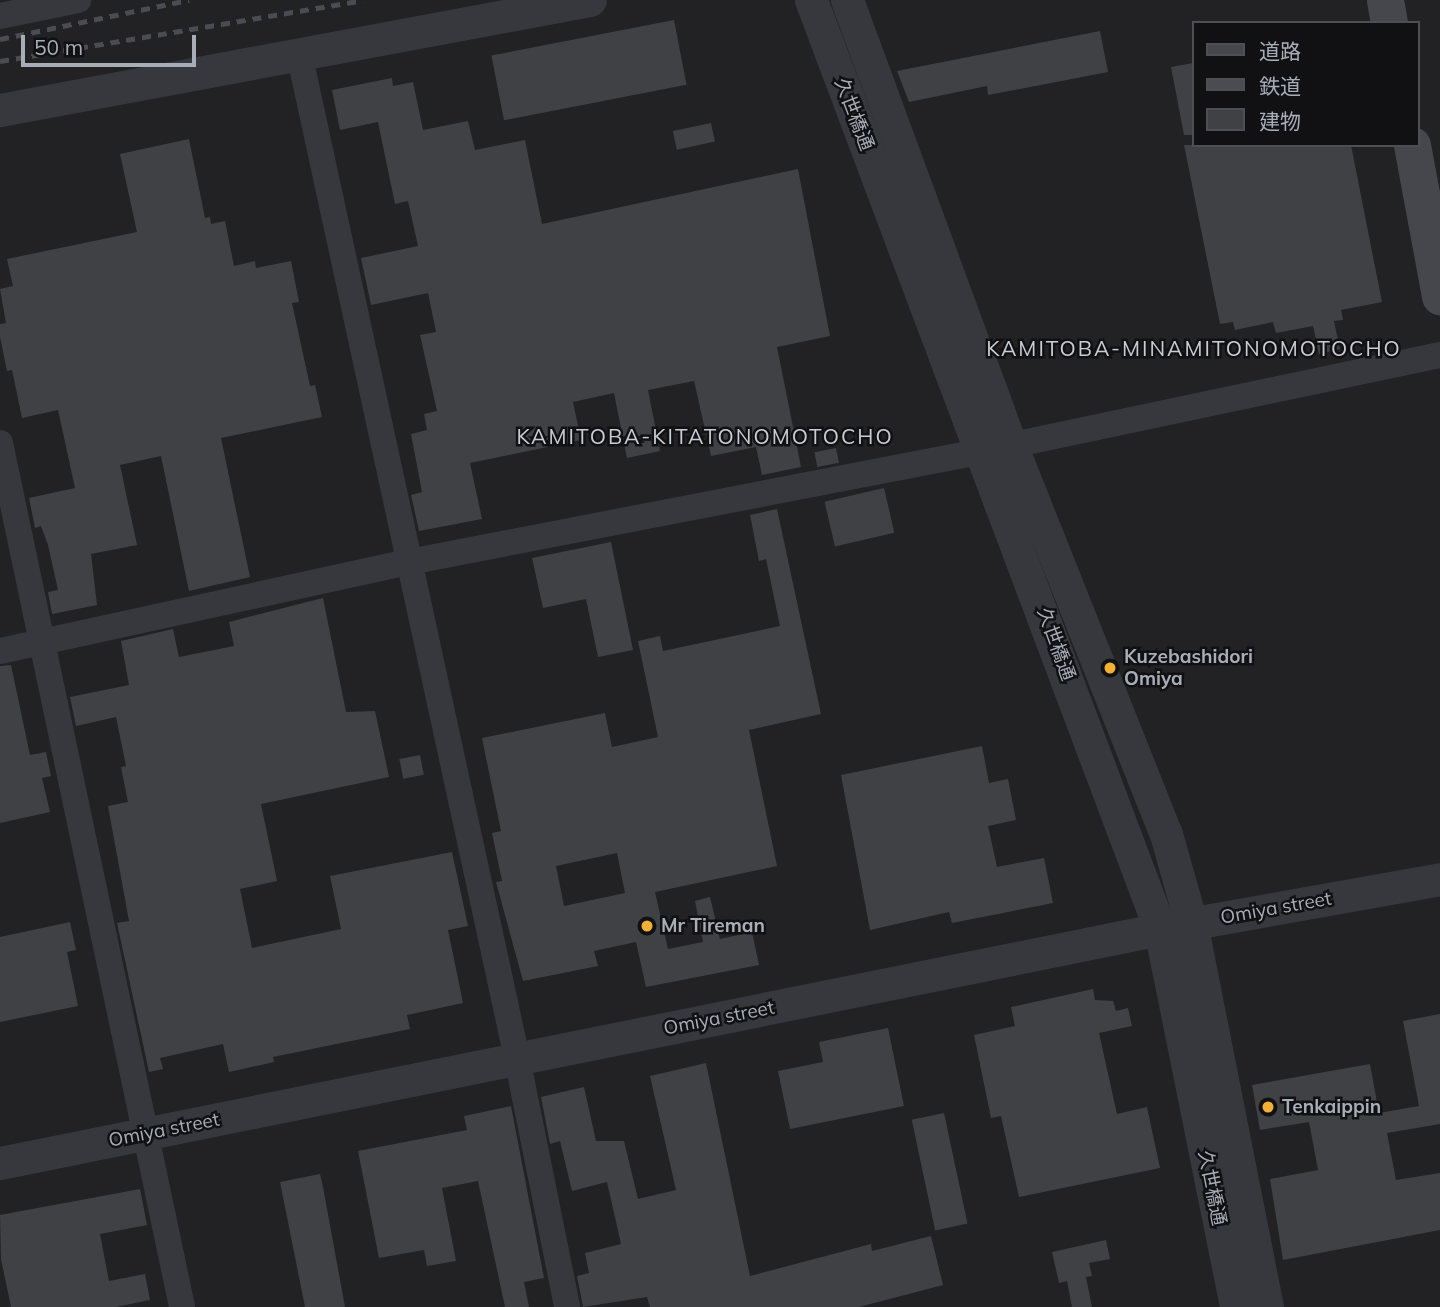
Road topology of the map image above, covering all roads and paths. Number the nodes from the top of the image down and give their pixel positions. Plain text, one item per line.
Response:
1 (78, 0) edge
2 (590, 0) edge
3 (811, 0) edge
4 (847, 0) edge
5 (1385, 0) edge
6 (0, 16) edge
7 (1389, 21) edge
8 (299, 53) junction
9 (869, 59) junction
10 (838, 70) junction
11 (0, 110) edge
12 (1412, 147) edge
13 (925, 257) junction
14 (1440, 296) edge
15 (1440, 355) edge
16 (0, 443) edge
17 (998, 448) junction
18 (409, 562) junction
19 (44, 642) junction
20 (0, 651) edge
21 (1440, 879) edge
22 (1175, 926) junction
23 (517, 1058) junction
24 (145, 1134) junction
25 (1222, 1158) junction
26 (0, 1163) edge
27 (182, 1307) edge
28 (566, 1307) edge
29 (1236, 1307) edge
30 (1267, 1307) edge

1 - 6 street
2 - 8 street
3 - 10 street, 久世橋通
4 - 9 street, 久世橋通
5 - 7 main road
8 - 11 street
8 - 18 street
9 - 10 street
9 - 13 street, 久世橋通
10 - 13 street, 久世橋通
12 - 14 main road
13 - 17 street, 久世橋通
15 - 17 street
16 - 19 street
17 - 18 street
17 - 22 street, 久世橋通
18 - 19 street
18 - 23 street
19 - 20 street
19 - 24 street
21 - 22 street, Omiya street
22 - 23 street, Omiya street
22 - 25 street, 久世橋通
23 - 24 street, Omiya street
23 - 28 street
24 - 26 street, Omiya street
24 - 27 street
25 - 29 street, 久世橋通
25 - 30 street, 久世橋通

